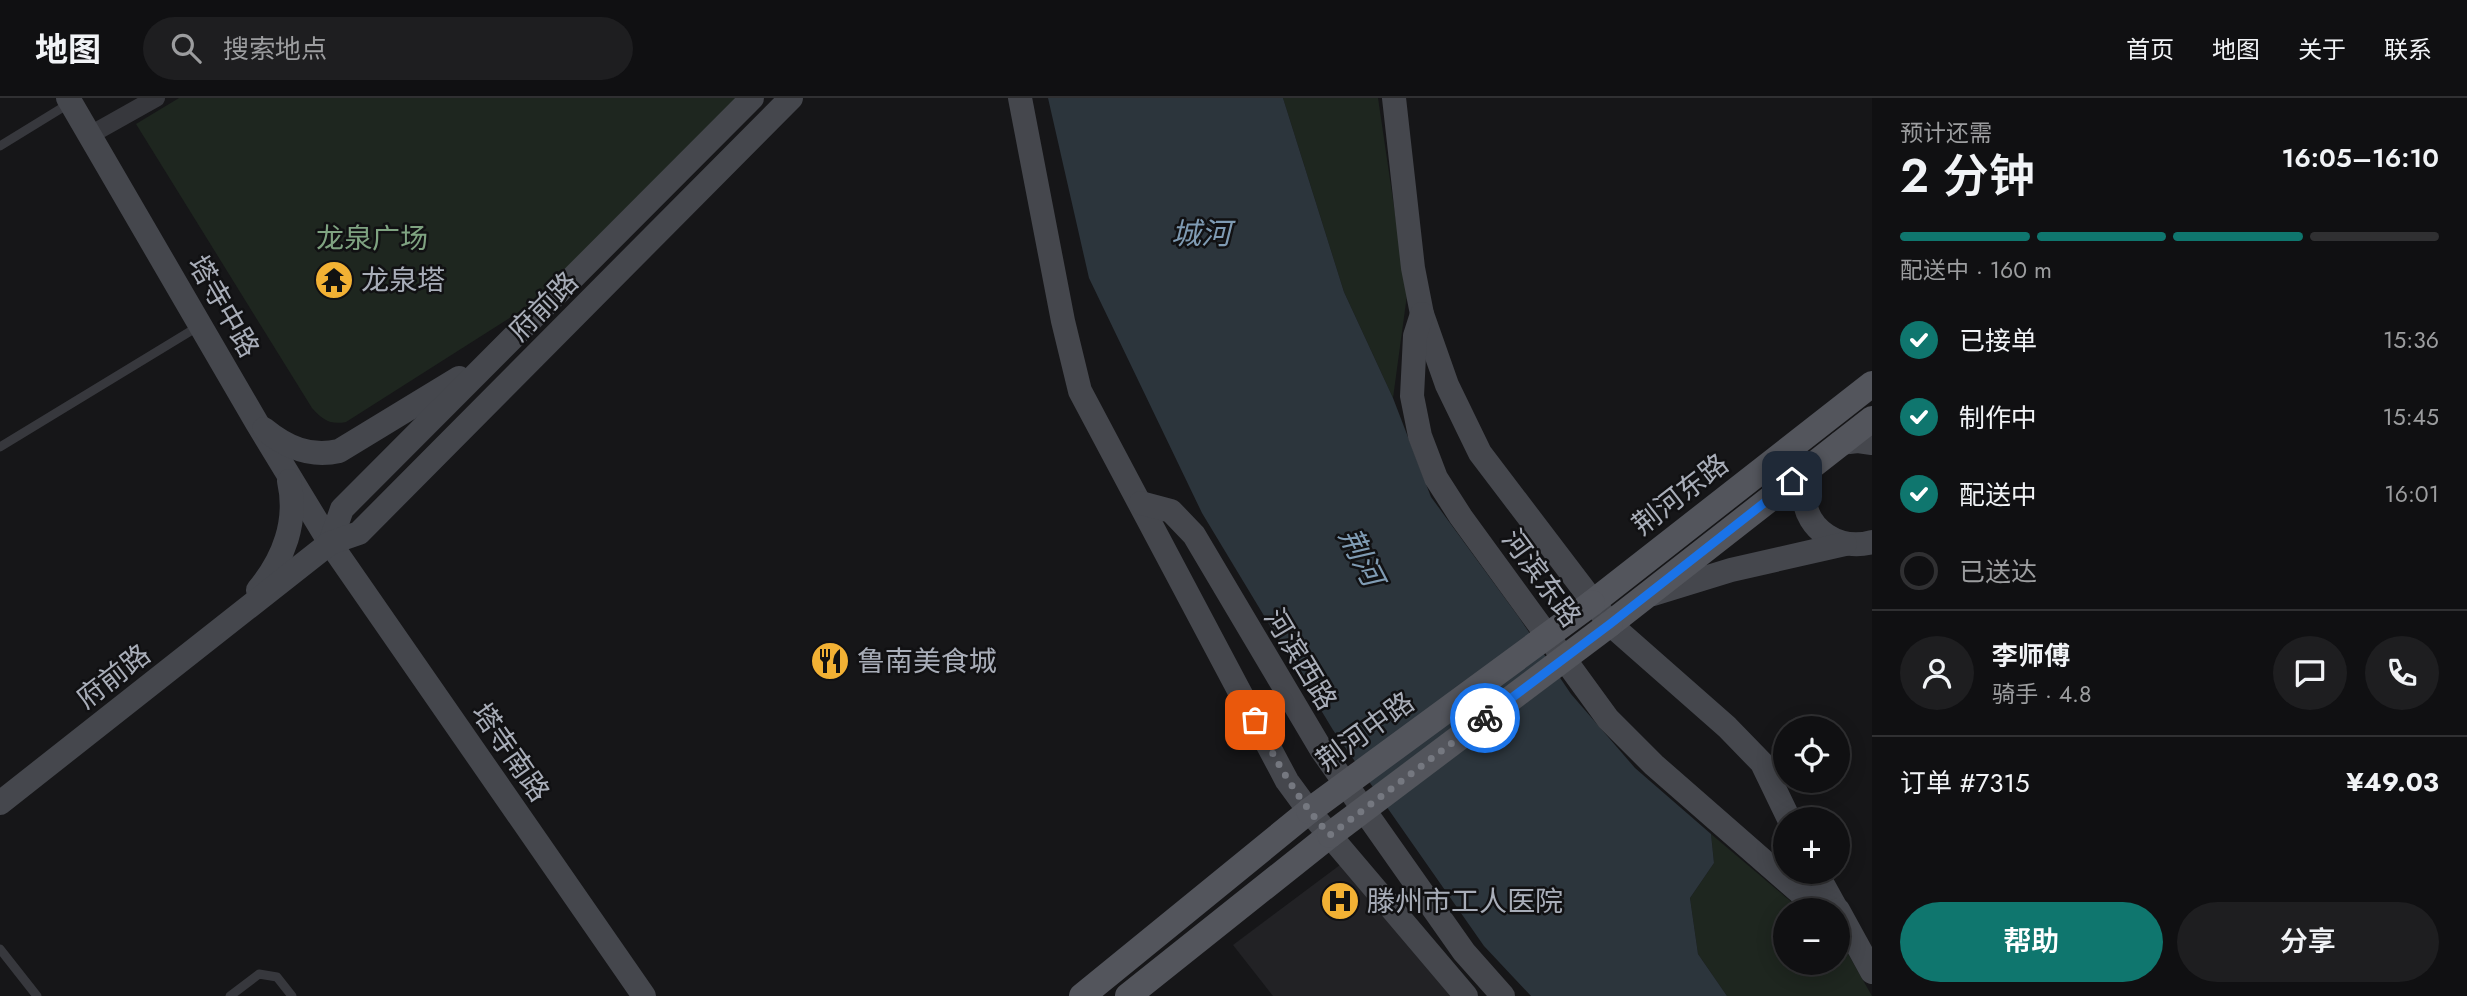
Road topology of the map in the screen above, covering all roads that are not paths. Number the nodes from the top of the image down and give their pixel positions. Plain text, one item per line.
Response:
1 (156, 98) edge
2 (752, 98) edge
3 (791, 98) edge
4 (1020, 98) edge
5 (1394, 98) edge
6 (70, 100) edge
7 (90, 135) junction
8 (0, 146) edge
9 (1422, 314) junction
10 (200, 325) junction
11 (493, 358) junction
12 (1872, 383) edge
13 (1872, 419) edge
14 (257, 424) junction
15 (1840, 443) junction
16 (1872, 443) edge
17 (0, 447) edge
18 (282, 464) junction
19 (1813, 464) junction
20 (1141, 503) junction
21 (1872, 542) edge
22 (330, 543) junction
23 (1845, 544) junction
24 (1642, 597) junction
25 (1592, 603) junction
26 (234, 618) junction
27 (1610, 624) junction
28 (0, 803) edge
29 (1783, 807) edge
30 (1309, 811) junction
31 (1330, 835) junction
32 (1806, 898) edge
33 (1850, 939) edge
34 (0, 949) edge
35 (1872, 972) edge
36 (37, 996) edge
37 (230, 996) edge
38 (292, 996) edge
39 (644, 996) edge
40 (1082, 996) edge
41 (1128, 996) edge
42 (1466, 996) edge
43 (1503, 996) edge

1 - 7 street
2 - 11 street, 府前路
3 - 22 street, 府前路
4 - 20 street
5 - 9 street, 河滨东路
6 - 7 street, 塔寺中路
6 - 8 lane
7 - 10 street, 塔寺中路
9 - 25 street, 河滨东路
9 - 32 street, 河滨东路
10 - 14 street, 塔寺中路
10 - 17 lane
11 - 14 street
11 - 22 street, 府前路
12 - 25 main road, 荆河东路
13 - 15 main road, 荆河东路
14 - 18 street, 塔寺中路
15 - 16 street
15 - 19 main road, 荆河东路
18 - 22 street, 塔寺中路
18 - 26 street
19 - 23 street
19 - 24 main road, 荆河东路
20 - 30 street
20 - 43 street, 河滨西路
21 - 23 street
22 - 26 street, 府前路
22 - 39 street, 塔寺南路
23 - 24 street
24 - 27 main road, 荆河东路
25 - 27 street, 河滨东路
25 - 30 main road, 荆河中路, bridge
26 - 28 street, 府前路
27 - 29 street, 河滨东路
27 - 31 main road, bridge
30 - 31 street
30 - 40 main road, 荆河中路
31 - 41 main road
31 - 42 street
33 - 35 street
34 - 36 lane
37 - 38 lane

